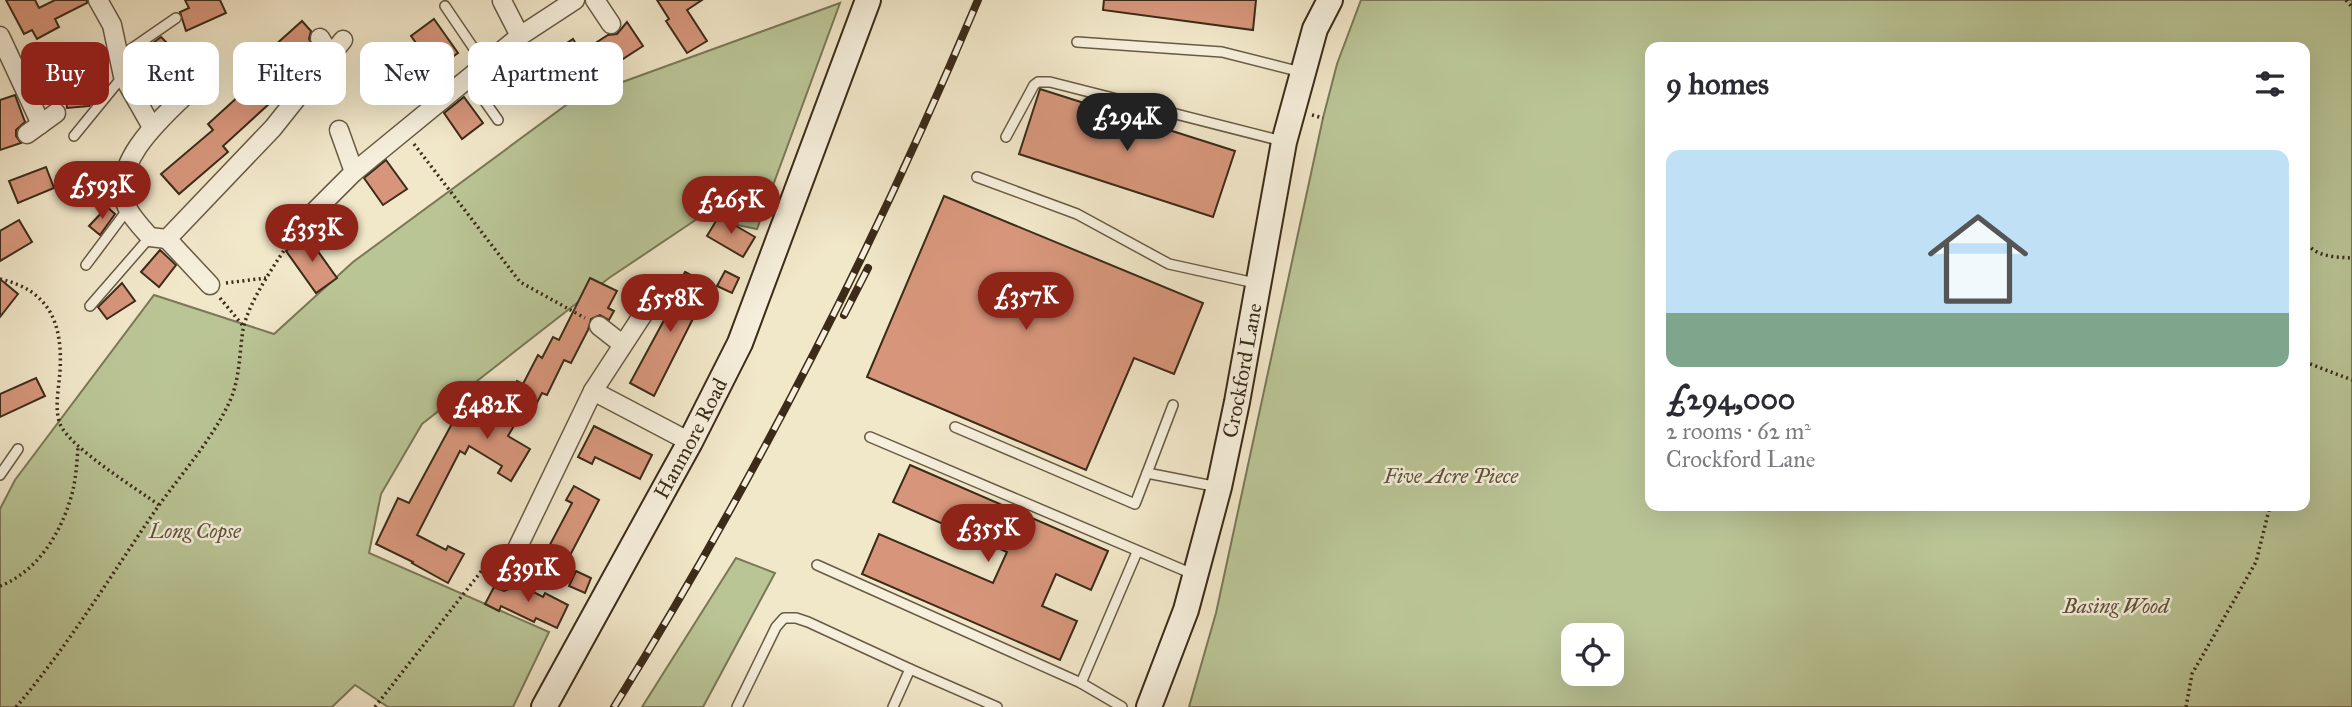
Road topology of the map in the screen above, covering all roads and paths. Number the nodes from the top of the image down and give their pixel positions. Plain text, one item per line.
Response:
1 (98, 0) edge
2 (575, 0) edge
3 (595, 0) edge
4 (868, 0) edge
5 (1316, 0) edge
6 (1330, 0) edge
7 (2346, 0) edge
8 (502, 1) edge
9 (445, 6) dead end
10 (2352, 7) edge
11 (176, 18) dead end
12 (611, 24) dead end
13 (1315, 29) junction
14 (0, 36) edge
15 (520, 36) junction
16 (320, 38) dead end
17 (1077, 41) dead end
18 (322, 42) edge
19 (469, 42) edge
20 (513, 42) edge
21 (120, 67) junction
22 (1303, 73) junction
23 (468, 80) edge
24 (175, 105) edge
25 (292, 105) edge
26 (487, 105) edge
27 (56, 113) dead end
28 (498, 120) dead end
29 (152, 127) junction
30 (339, 130) dead end
31 (405, 131) junction
32 (74, 136) dead end
33 (1006, 137) dead end
34 (1284, 142) junction
35 (354, 172) junction
36 (977, 177) dead end
37 (128, 209) junction
38 (302, 224) joint
39 (158, 238) junction
40 (2310, 247) edge
41 (2352, 258) edge
42 (86, 265) dead end
43 (266, 278) junction
44 (0, 279) edge
45 (1257, 283) junction
46 (210, 285) junction
47 (655, 296) dead end
48 (90, 306) dead end
49 (598, 326) joint
50 (244, 327) junction
51 (622, 344) junction
52 (2310, 364) edge
53 (2352, 380) edge
54 (593, 391) junction
55 (1172, 405) dead end
56 (955, 428) dead end
57 (870, 437) dead end
58 (690, 442) junction
59 (78, 446) junction
60 (18, 449) dead end
61 (1147, 473) junction
62 (0, 475) edge
63 (1219, 487) junction
64 (159, 505) junction
65 (2269, 511) edge
66 (1137, 552) junction
67 (817, 565) dead end
68 (1197, 576) junction
69 (502, 580) joint
70 (0, 586) edge
71 (911, 669) junction
72 (1081, 683) junction
73 (16, 707) edge
74 (375, 707) edge
75 (544, 707) edge
76 (737, 707) edge
77 (893, 707) edge
78 (997, 707) edge
79 (1122, 707) edge
80 (1149, 707) edge
81 (2186, 707) edge

1 - 21 street
2 - 15 street
3 - 12 street
4 - 58 street, Hanmore Road
5 - 13 street, Crockford Lane
6 - 13 street, Crockford Lane
7 - 10 path
8 - 15 street
9 - 19 lane
11 - 21 lane
13 - 22 street, Crockford Lane
14 - 27 street
15 - 20 street
16 - 18 street
17 - 22 lane
21 - 29 street
21 - 32 lane
22 - 34 street, Crockford Lane
23 - 31 street
24 - 29 street
25 - 39 street
26 - 28 lane
29 - 37 street
30 - 35 street
31 - 35 street
31 - 49 path
33 - 34 lane
34 - 45 street, Crockford Lane
35 - 38 street
36 - 45 lane
37 - 39 street
37 - 42 lane
38 - 43 path
39 - 46 street
39 - 48 lane
40 - 41 path
43 - 46 path
43 - 50 path
44 - 59 path
45 - 63 street, Crockford Lane
46 - 50 path
47 - 51 street
49 - 51 street
50 - 64 path
51 - 54 street
52 - 53 path
54 - 58 street
54 - 69 street
55 - 61 lane
56 - 61 lane
57 - 66 lane
58 - 75 street, Hanmore Road
59 - 64 path
59 - 70 path
60 - 62 lane
61 - 63 lane
63 - 68 street, Crockford Lane
64 - 73 path
65 - 81 path
66 - 68 lane
66 - 72 lane
67 - 72 lane
68 - 80 street, Crockford Lane
69 - 74 path
71 - 76 lane
71 - 77 lane
71 - 78 lane
72 - 79 lane

